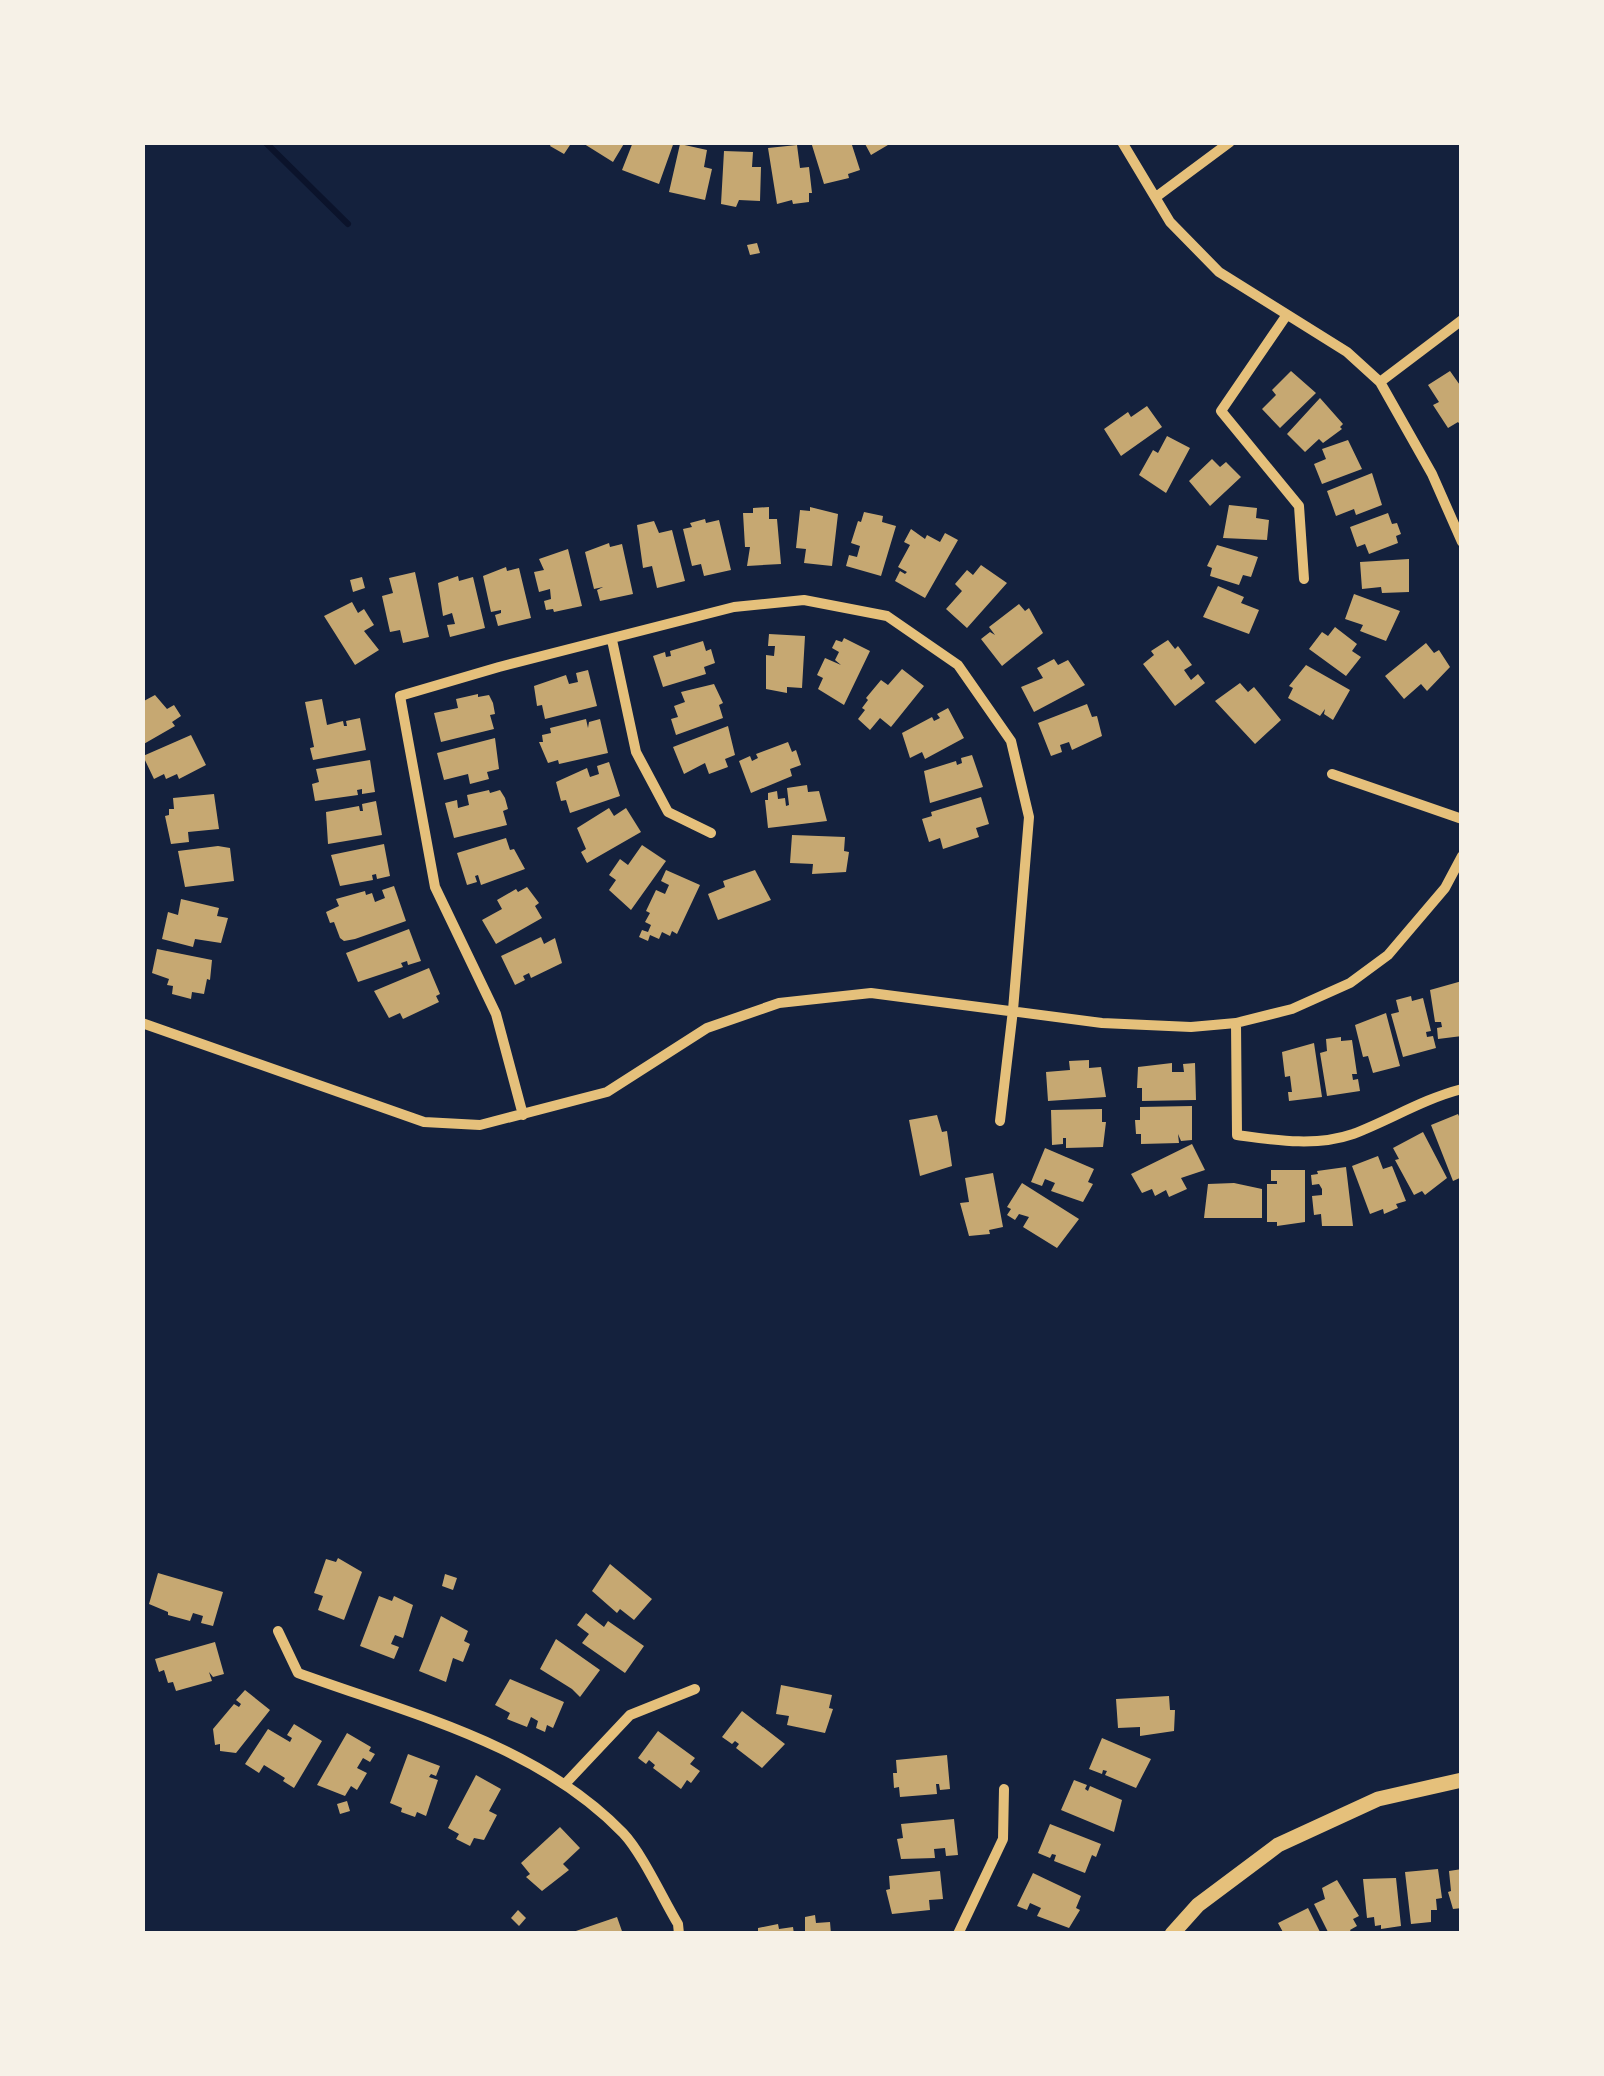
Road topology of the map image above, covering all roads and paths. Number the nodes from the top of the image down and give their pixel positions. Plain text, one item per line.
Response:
1 (1122, 142) edge
2 (1230, 142) edge
3 (1156, 197) junction
4 (1286, 316) junction
5 (1462, 320) edge
6 (1380, 382) junction
7 (1462, 542) edge
8 (1304, 579) dead end
9 (612, 640) junction
10 (1332, 774) dead end
11 (1462, 818) edge
12 (711, 833) dead end
13 (1462, 856) edge
14 (1013, 1010) junction
15 (1236, 1022) junction
16 (142, 1023) edge
17 (1462, 1089) edge
18 (523, 1115) junction
19 (1000, 1121) dead end
20 (278, 1630) dead end
21 (694, 1689) dead end
22 (1462, 1780) edge
23 (565, 1784) junction
24 (1004, 1789) dead end
25 (679, 1934) edge
26 (958, 1934) edge
27 (1172, 1934) edge

1 - 3 street
2 - 3 street
3 - 4 street
4 - 6 street
4 - 8 street
5 - 6 street
6 - 7 street
9 - 12 street
9 - 14 street
9 - 18 street
10 - 11 street
13 - 15 street
14 - 15 street
14 - 18 street
14 - 19 street
15 - 17 street
16 - 18 street
20 - 23 street
21 - 23 street
22 - 27 main road
23 - 25 street
24 - 26 street

